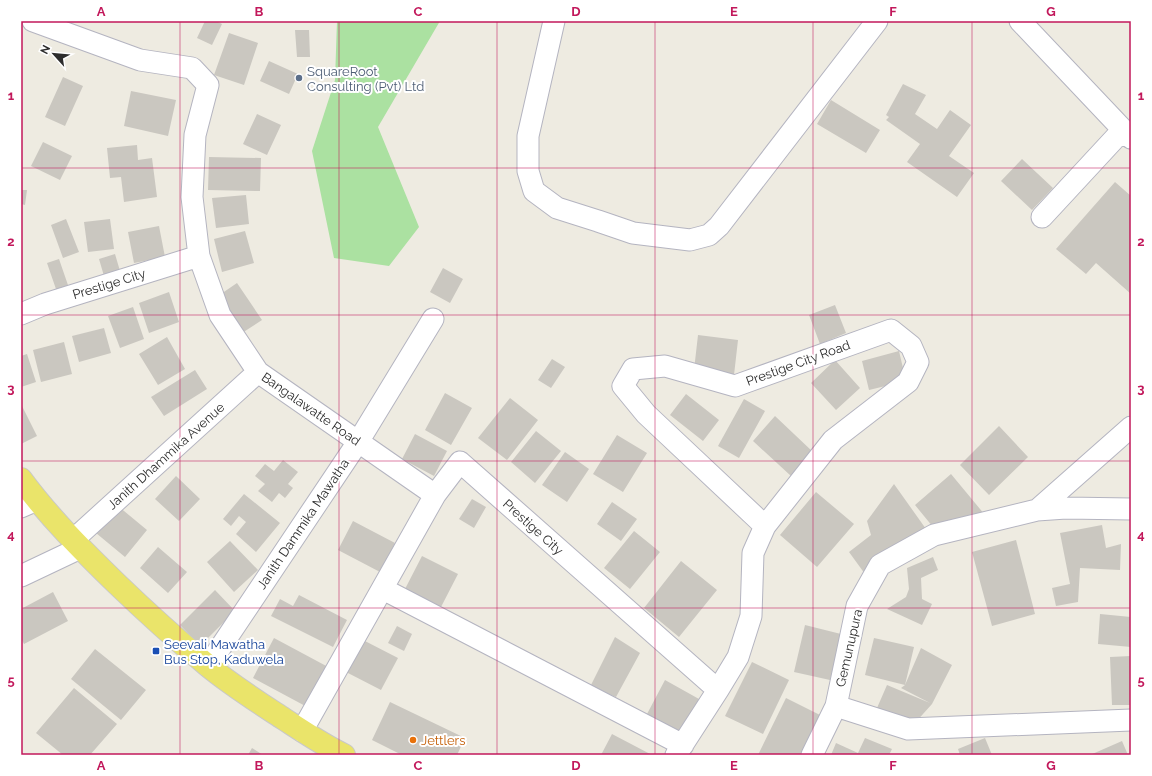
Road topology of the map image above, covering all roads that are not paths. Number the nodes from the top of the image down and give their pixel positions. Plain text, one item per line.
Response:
1 (33, 21) edge
2 (554, 21) edge
3 (877, 21) edge
4 (1020, 21) edge
5 (1130, 136) edge
6 (1042, 218) dead end
7 (199, 256) junction
8 (21, 314) edge
9 (433, 319) dead end
10 (258, 372) junction
11 (1131, 427) edge
12 (358, 442) junction
13 (21, 479) edge
14 (435, 496) junction
15 (29, 504) edge
16 (1131, 509) edge
17 (1037, 510) junction
18 (765, 526) junction
19 (76, 544) junction
20 (21, 576) edge
21 (383, 589) junction
22 (208, 666) junction
23 (718, 690) junction
24 (836, 706) junction
25 (1131, 720) edge
26 (302, 731) junction
27 (680, 750) edge
28 (336, 753) edge
29 (812, 755) edge

1 - 7 street, Bangalawatte Road
2 - 3 street
4 - 5 street
5 - 6 street
7 - 8 street, Prestige City
7 - 10 street, Bangalawatte Road
9 - 12 street, Janith Dammika Mawatha
10 - 12 street, Bangalawatte Road
10 - 19 street, Janith Dhammika Avenue
11 - 17 street, Gemunupura
12 - 14 street, Bangalawatte Road
12 - 22 street, Janith Dammika Mawatha
13 - 15 main road
14 - 21 street, Prestige City
14 - 23 street, Prestige City
15 - 19 main road
16 - 17 street, Gemunupura
17 - 24 street, Gemunupura
18 - 18 street, Prestige City Road
18 - 23 street, Prestige City Road
19 - 20 street, Janith Dhammika Avenue
19 - 22 main road
21 - 26 street, Prestige City
21 - 27 street
22 - 26 main road
23 - 27 street, Prestige City Road
24 - 25 street
24 - 29 street, Gemunupura
26 - 28 main road

